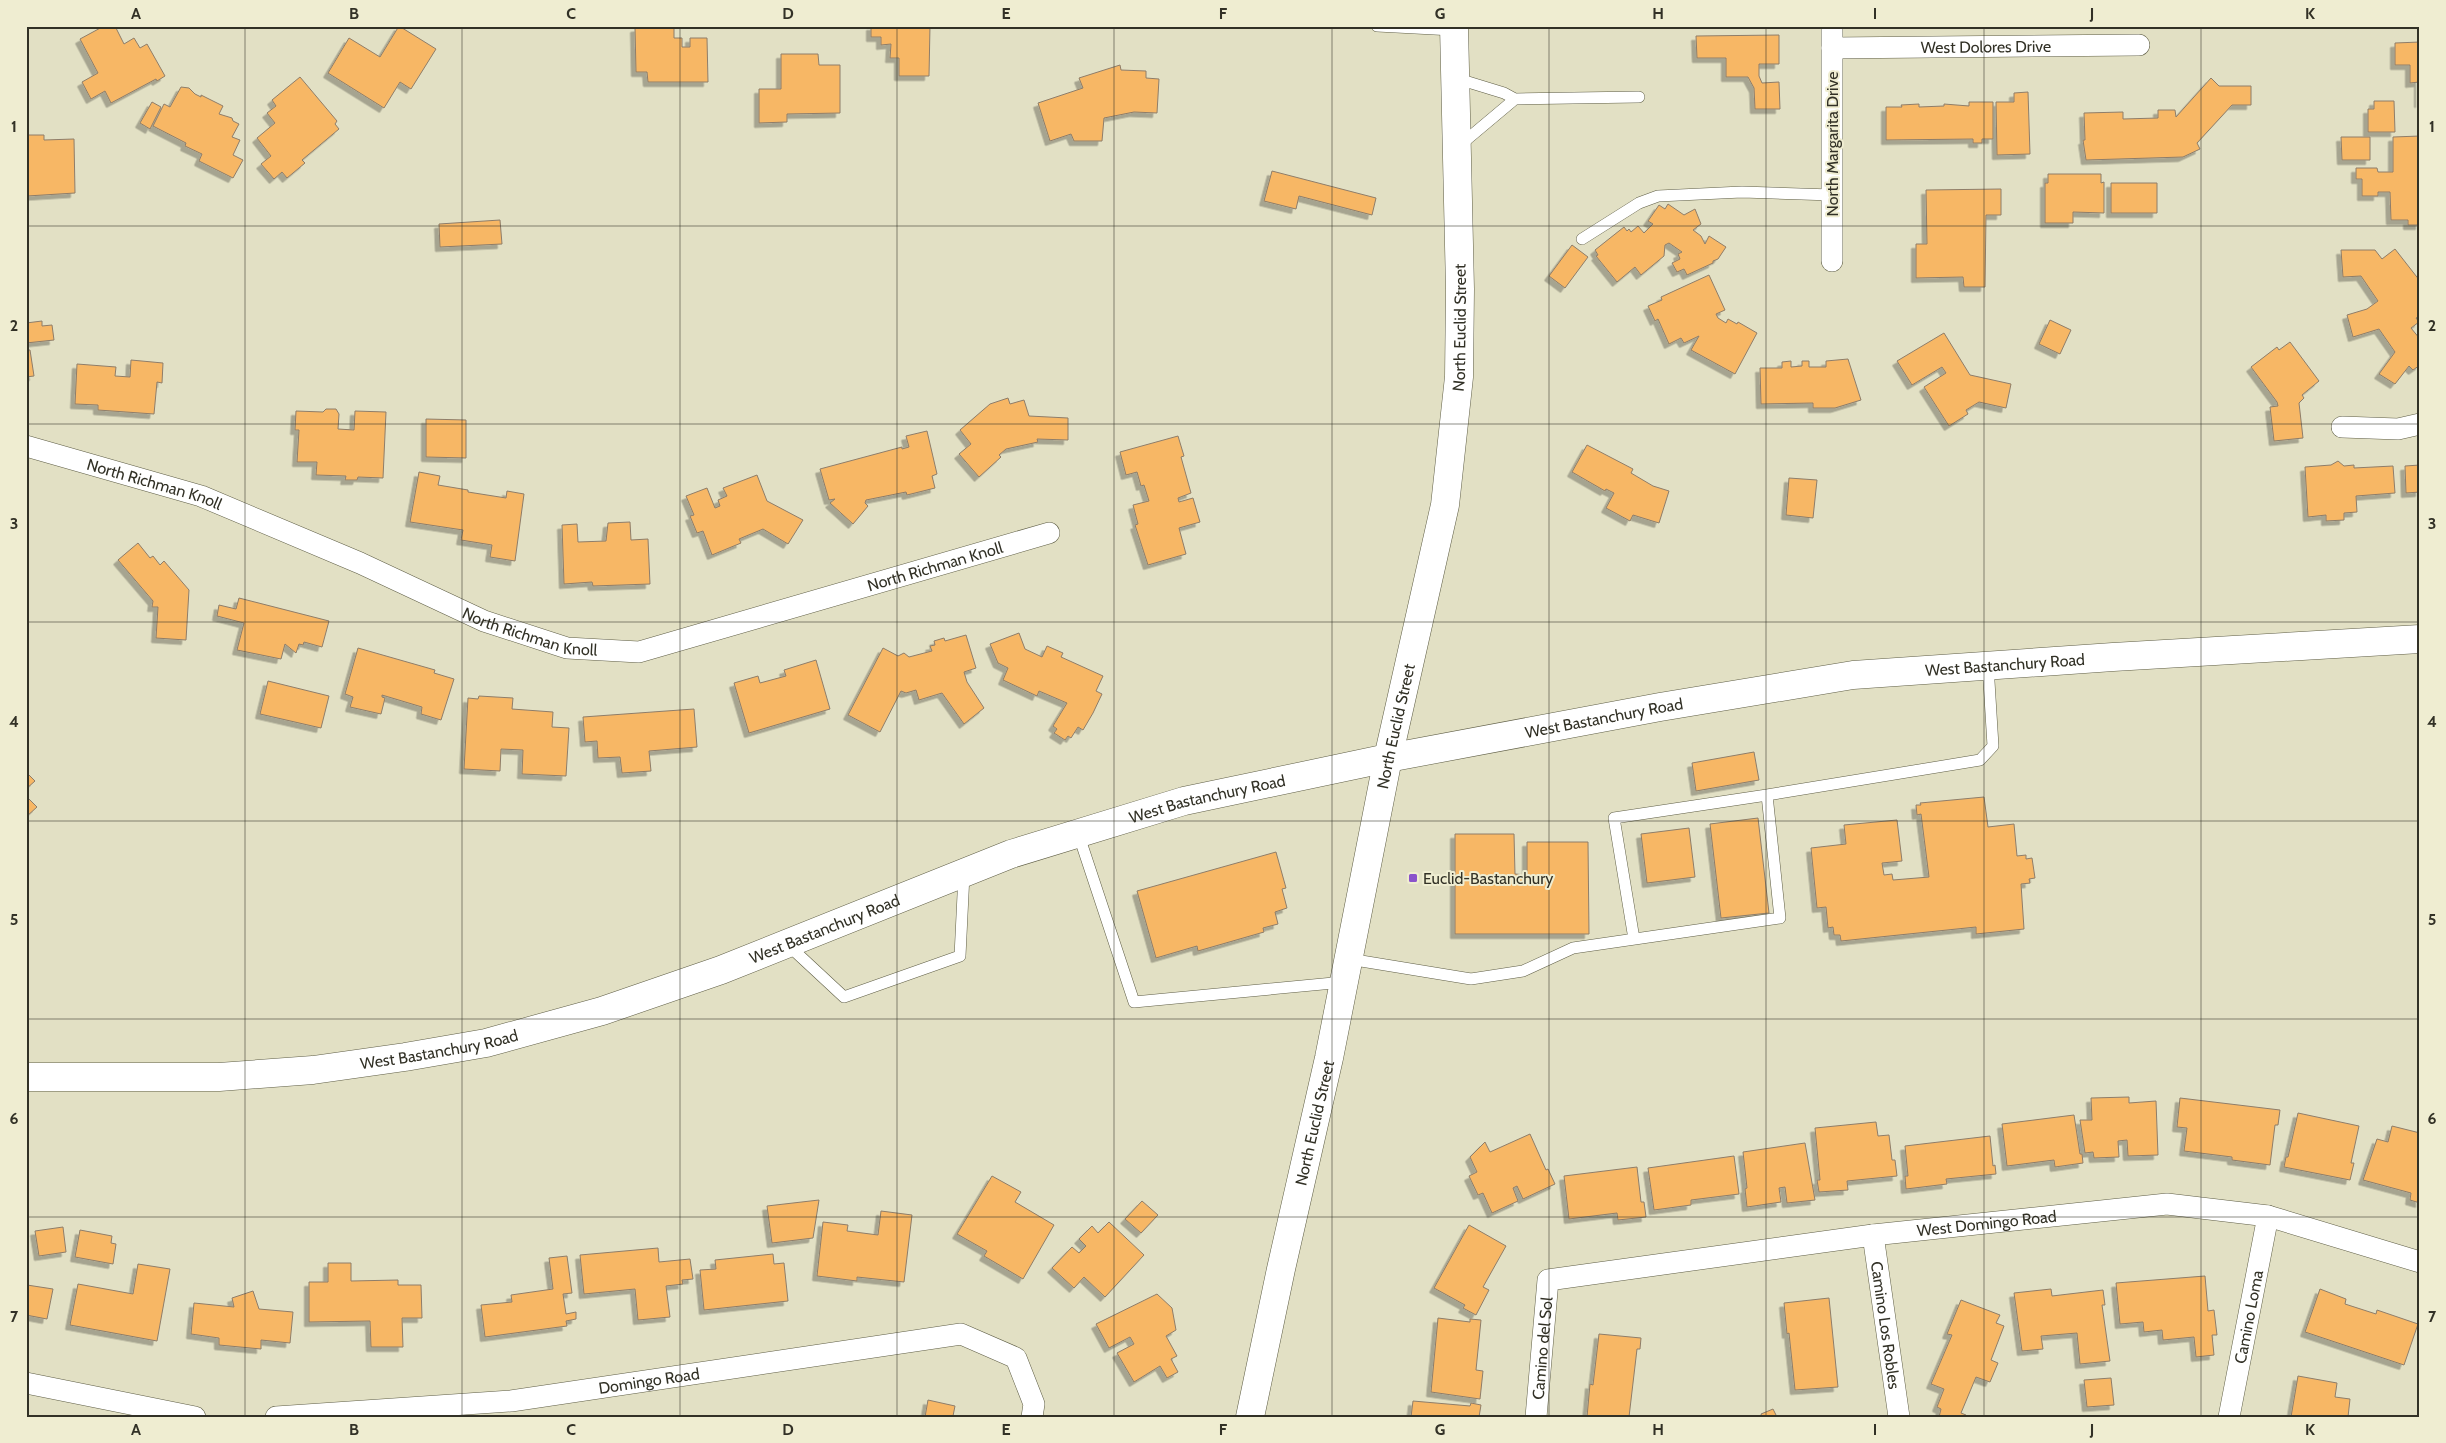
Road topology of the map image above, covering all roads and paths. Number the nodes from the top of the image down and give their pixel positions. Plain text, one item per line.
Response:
1 (1377, 26) edge
2 (1832, 26) edge
3 (1454, 28) edge
4 (2139, 45) dead end
5 (1832, 48) junction
6 (1453, 77) junction
7 (1640, 97) dead end
8 (1515, 99) junction
9 (1455, 148) junction
10 (1832, 195) junction
11 (1582, 239) dead end
12 (1832, 261) dead end
13 (2420, 424) edge
14 (2342, 427) dead end
15 (26, 446) edge
16 (1049, 533) dead end
17 (2420, 639) edge
18 (1988, 665) junction
19 (1388, 758) junction
20 (1766, 795) junction
21 (1078, 833) junction
22 (964, 873) junction
23 (1634, 939) junction
24 (787, 944) junction
25 (1346, 971) junction
26 (26, 1077) edge
27 (2268, 1216) junction
28 (1872, 1235) junction
29 (2420, 1262) edge
30 (1548, 1280) joint
31 (26, 1383) edge
32 (510, 1409) edge
33 (196, 1417) edge
34 (276, 1417) edge
35 (1032, 1417) edge
36 (1250, 1417) edge
37 (1536, 1417) edge
38 (1900, 1417) edge
39 (2229, 1417) edge

1 - 3 lane
2 - 5 street, North Margarita Drive
3 - 6 main road, North Euclid Street
4 - 5 street, West Dolores Drive
5 - 10 street, North Margarita Drive
6 - 8 lane
6 - 9 main road, North Euclid Street
7 - 8 lane
8 - 9 lane
9 - 19 main road, North Euclid Street
10 - 11 lane
10 - 12 street, North Margarita Drive
13 - 14 street
15 - 16 street, North Richman Knoll
17 - 18 main road, West Bastanchury Road
18 - 19 main road, West Bastanchury Road
18 - 20 lane
19 - 21 main road, West Bastanchury Road
19 - 25 main road, North Euclid Street
20 - 23 lane
20 - 23 lane
21 - 22 main road, West Bastanchury Road
21 - 25 lane
22 - 24 main road, West Bastanchury Road
22 - 24 lane
23 - 25 lane
24 - 26 main road, West Bastanchury Road
25 - 36 main road, North Euclid Street
27 - 28 street, West Domingo Road
27 - 29 street, West Domingo Road
27 - 39 street, Camino Loma
28 - 30 street, West Domingo Road
28 - 38 street, Camino Los Robles
30 - 37 street, Camino del Sol
31 - 33 street
32 - 34 street, Domingo Road
32 - 35 street, Domingo Road

